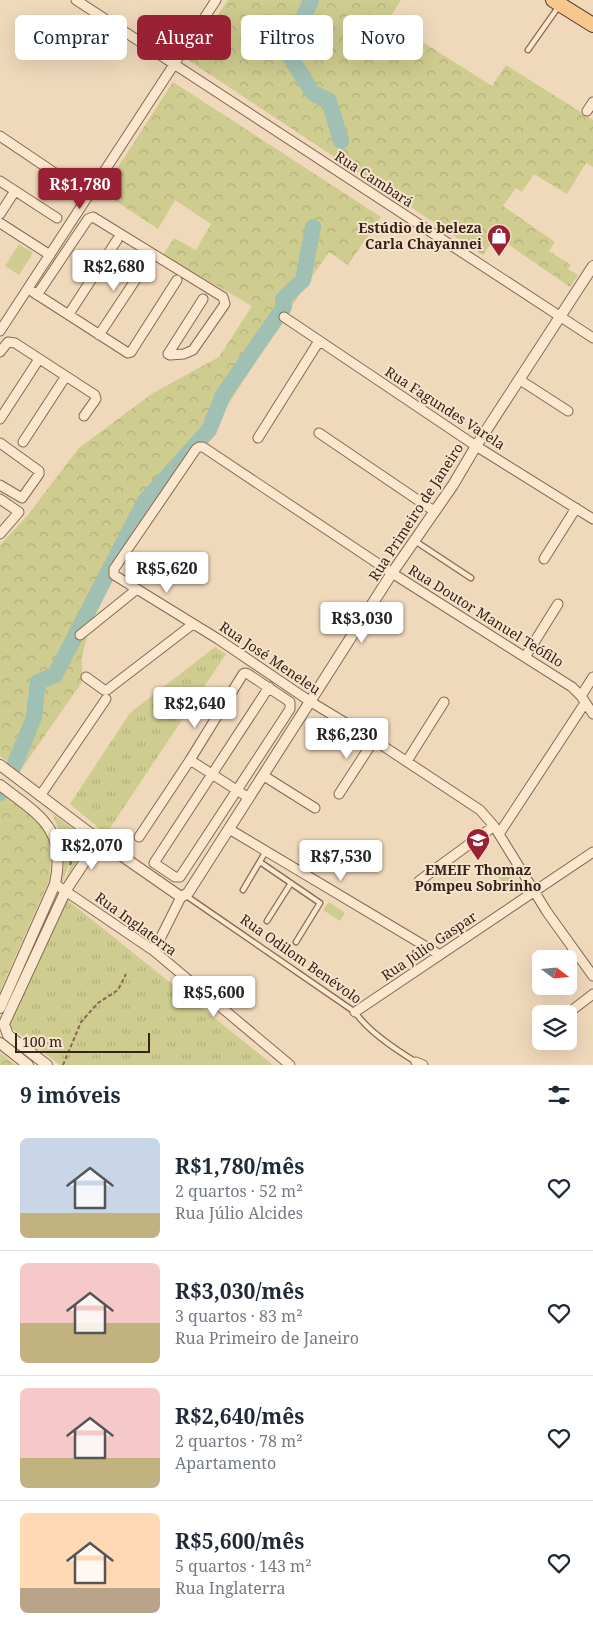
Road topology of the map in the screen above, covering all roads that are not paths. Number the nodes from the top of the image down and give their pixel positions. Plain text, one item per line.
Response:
1 (76, 0) edge
2 (216, 0) edge
3 (557, 2) edge
4 (593, 25) edge
5 (528, 50) dead end
6 (174, 64) junction
7 (593, 102) edge
8 (586, 111) dead end
9 (0, 136) edge
10 (0, 181) edge
11 (15, 191) junction
12 (89, 196) junction
13 (0, 214) edge
14 (57, 218) dead end
15 (0, 223) edge
16 (117, 240) dead end
17 (50, 255) junction
18 (148, 261) dead end
19 (593, 266) edge
20 (177, 280) dead end
21 (28, 289) junction
22 (38, 295) junction
23 (203, 299) dead end
24 (69, 314) junction
25 (284, 317) dead end
26 (560, 317) junction
27 (3, 318) edge
28 (0, 331) edge
29 (99, 335) junction
30 (593, 338) edge
31 (319, 341) junction
32 (0, 352) edge
33 (39, 359) junction
34 (66, 376) junction
35 (520, 380) junction
36 (568, 411) dead end
37 (84, 416) dead end
38 (0, 420) edge
39 (319, 433) dead end
40 (258, 438) dead end
41 (23, 442) dead end
42 (0, 443) edge
43 (476, 446) junction
44 (207, 450) joint
45 (0, 485) edge
46 (0, 499) edge
47 (576, 508) junction
48 (434, 511) junction
49 (593, 519) edge
50 (0, 534) edge
51 (414, 541) junction
52 (544, 559) dead end
53 (392, 573) junction
54 (471, 578) dead end
55 (137, 589) junction
56 (558, 604) dead end
57 (193, 624) junction
58 (80, 635) dead end
59 (525, 657) junction
60 (86, 677) dead end
61 (593, 677) edge
62 (269, 687) junction
63 (106, 699) dead end
64 (583, 699) junction
65 (311, 702) junction
66 (444, 702) dead end
67 (593, 714) edge
68 (374, 740) junction
69 (190, 760) junction
70 (407, 761) junction
71 (0, 765) edge
72 (213, 774) junction
73 (264, 776) junction
74 (0, 785) edge
75 (237, 790) junction
76 (339, 794) dead end
77 (40, 796) junction
78 (250, 798) junction
79 (315, 808) dead end
80 (229, 829) junction
81 (496, 829) junction
82 (139, 837) dead end
83 (99, 840) junction
84 (266, 851) junction
85 (593, 852) edge
86 (260, 862) junction
87 (419, 881) dead end
88 (291, 883) junction
89 (55, 884) junction
90 (66, 890) junction
91 (243, 890) dead end
92 (533, 891) junction
93 (183, 896) junction
94 (267, 921) dead end
95 (296, 942) dead end
96 (154, 951) junction
97 (440, 955) junction
98 (593, 976) edge
99 (593, 994) edge
100 (577, 1006) edge
101 (0, 1008) edge
102 (355, 1012) junction
103 (0, 1043) edge
104 (420, 1064) edge
105 (28, 1065) edge
106 (47, 1065) edge
107 (290, 1065) edge

1 - 6 street, Rua Cambará
2 - 6 street
3 - 4 main road
3 - 5 lane
6 - 12 street
6 - 26 street, Rua Cambará
7 - 8 street
9 - 12 street
10 - 11 street
11 - 13 street
11 - 14 street
12 - 17 street
15 - 17 street
16 - 24 street
17 - 21 street
18 - 29 street
19 - 26 street, Rua Primeiro de Janeiro
20 - 29 street
21 - 22 street
21 - 27 street
22 - 23 street
22 - 24 street
24 - 29 street
25 - 31 street, Rua Fagundes Varela
26 - 30 street, Rua Cambará
26 - 35 street, Rua Primeiro de Janeiro
27 - 28 street
31 - 40 street
31 - 43 street, Rua Fagundes Varela
32 - 33 street
33 - 34 street
33 - 38 street
34 - 37 street
34 - 41 street
35 - 36 street
35 - 43 street, Rua Primeiro de Janeiro
39 - 48 street
42 - 45 street
43 - 47 street, Rua Fagundes Varela
43 - 48 street, Rua Primeiro de Janeiro
44 - 53 street, Rua Doutor Manuel Teófilo
44 - 55 street, Rua José Meneleu
46 - 50 street
47 - 49 street, Rua Fagundes Varela
47 - 52 street
48 - 51 street, Rua Primeiro de Janeiro
51 - 53 street, Rua Primeiro de Janeiro
51 - 54 lane
53 - 59 street, Rua Doutor Manuel Teófilo
53 - 65 street, Rua Primeiro de Janeiro
55 - 57 street, Rua José Meneleu
55 - 58 street
56 - 59 street
57 - 60 street
57 - 65 street, Rua José Meneleu
59 - 64 street, Rua Doutor Manuel Teófilo
61 - 64 street
62 - 69 street
62 - 72 street
62 - 75 street
63 - 77 street
64 - 67 street, Rua Doutor Manuel Teófilo
64 - 81 street
65 - 68 street, Rua José Meneleu
65 - 73 street, Rua Primeiro de Janeiro
66 - 70 street
68 - 70 street, Rua José Meneleu
68 - 76 street
69 - 72 street
69 - 82 street
70 - 81 street, Rua José Meneleu
71 - 77 street, Rua Odilom Benévolo
72 - 75 street
72 - 75 street
73 - 78 street, Rua Primeiro de Janeiro
73 - 79 street
74 - 89 street
75 - 78 street
77 - 83 street, Rua Odilom Benévolo
78 - 80 street, Rua Primeiro de Janeiro
80 - 84 street
80 - 93 street, Rua Primeiro de Janeiro
81 - 87 street
81 - 92 street, Rua José Meneleu
83 - 90 street
83 - 93 street, Rua Odilom Benévolo
84 - 86 lane
84 - 97 street
85 - 92 street, Rua Júlio Gaspar
86 - 88 lane
86 - 91 lane
88 - 94 lane
88 - 95 lane
89 - 90 street, Rua Inglaterra
89 - 101 street
90 - 96 street, Rua Inglaterra
90 - 106 street
92 - 97 street, Rua Júlio Gaspar
92 - 98 street, Rua José Meneleu
93 - 96 street, Rua Primeiro de Janeiro
93 - 102 lane, Rua Odilom Benévolo
96 - 107 street, Rua Inglaterra
97 - 102 street, Rua Júlio Gaspar
99 - 100 street
102 - 104 lane, Rua Odilom Benévolo
103 - 105 street

